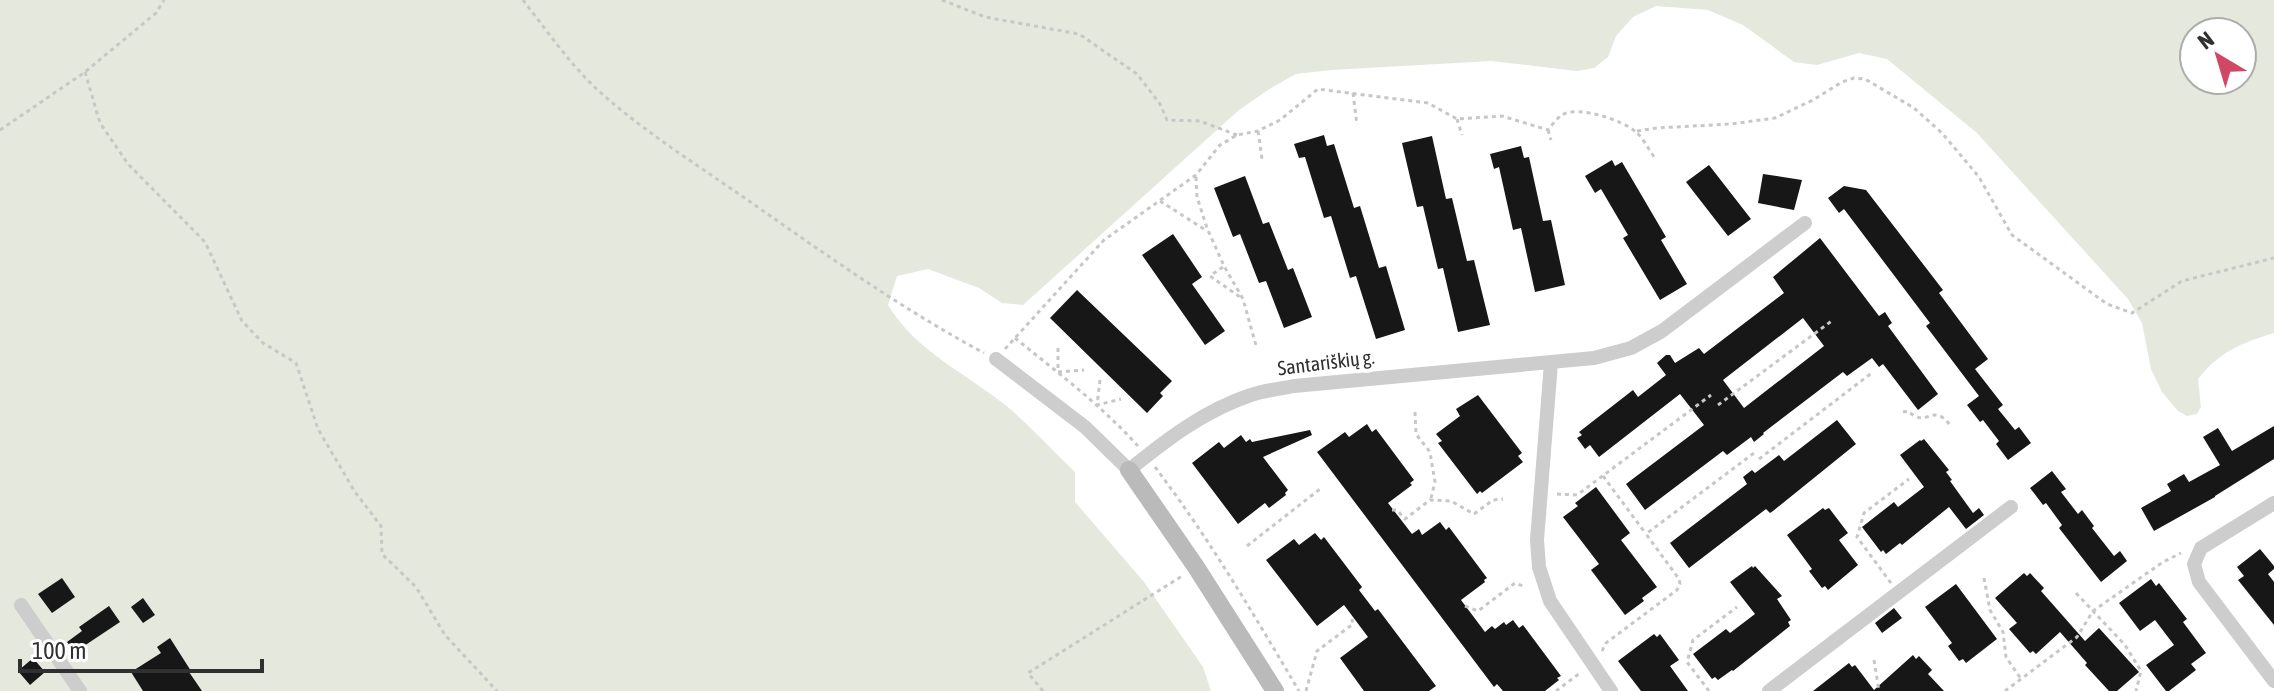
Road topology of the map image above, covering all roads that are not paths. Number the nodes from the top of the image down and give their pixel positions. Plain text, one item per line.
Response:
1 (1805, 223) dead end
2 (996, 359) road end
3 (1551, 363) junction
4 (1129, 470) junction
5 (2274, 503) edge
6 (2011, 507) dead end
7 (21, 605) dead end
8 (1243, 643) junction
9 (2274, 681) edge
10 (80, 691) edge
11 (1263, 691) edge
12 (1275, 691) edge
13 (1611, 691) edge
14 (1769, 691) edge

1 - 3 street, Santariškių g.
2 - 4 street
3 - 4 street, Santariškių g.
3 - 13 street
4 - 8 main road
5 - 9 street
6 - 14 street
7 - 10 street
8 - 11 main road
8 - 12 main road

